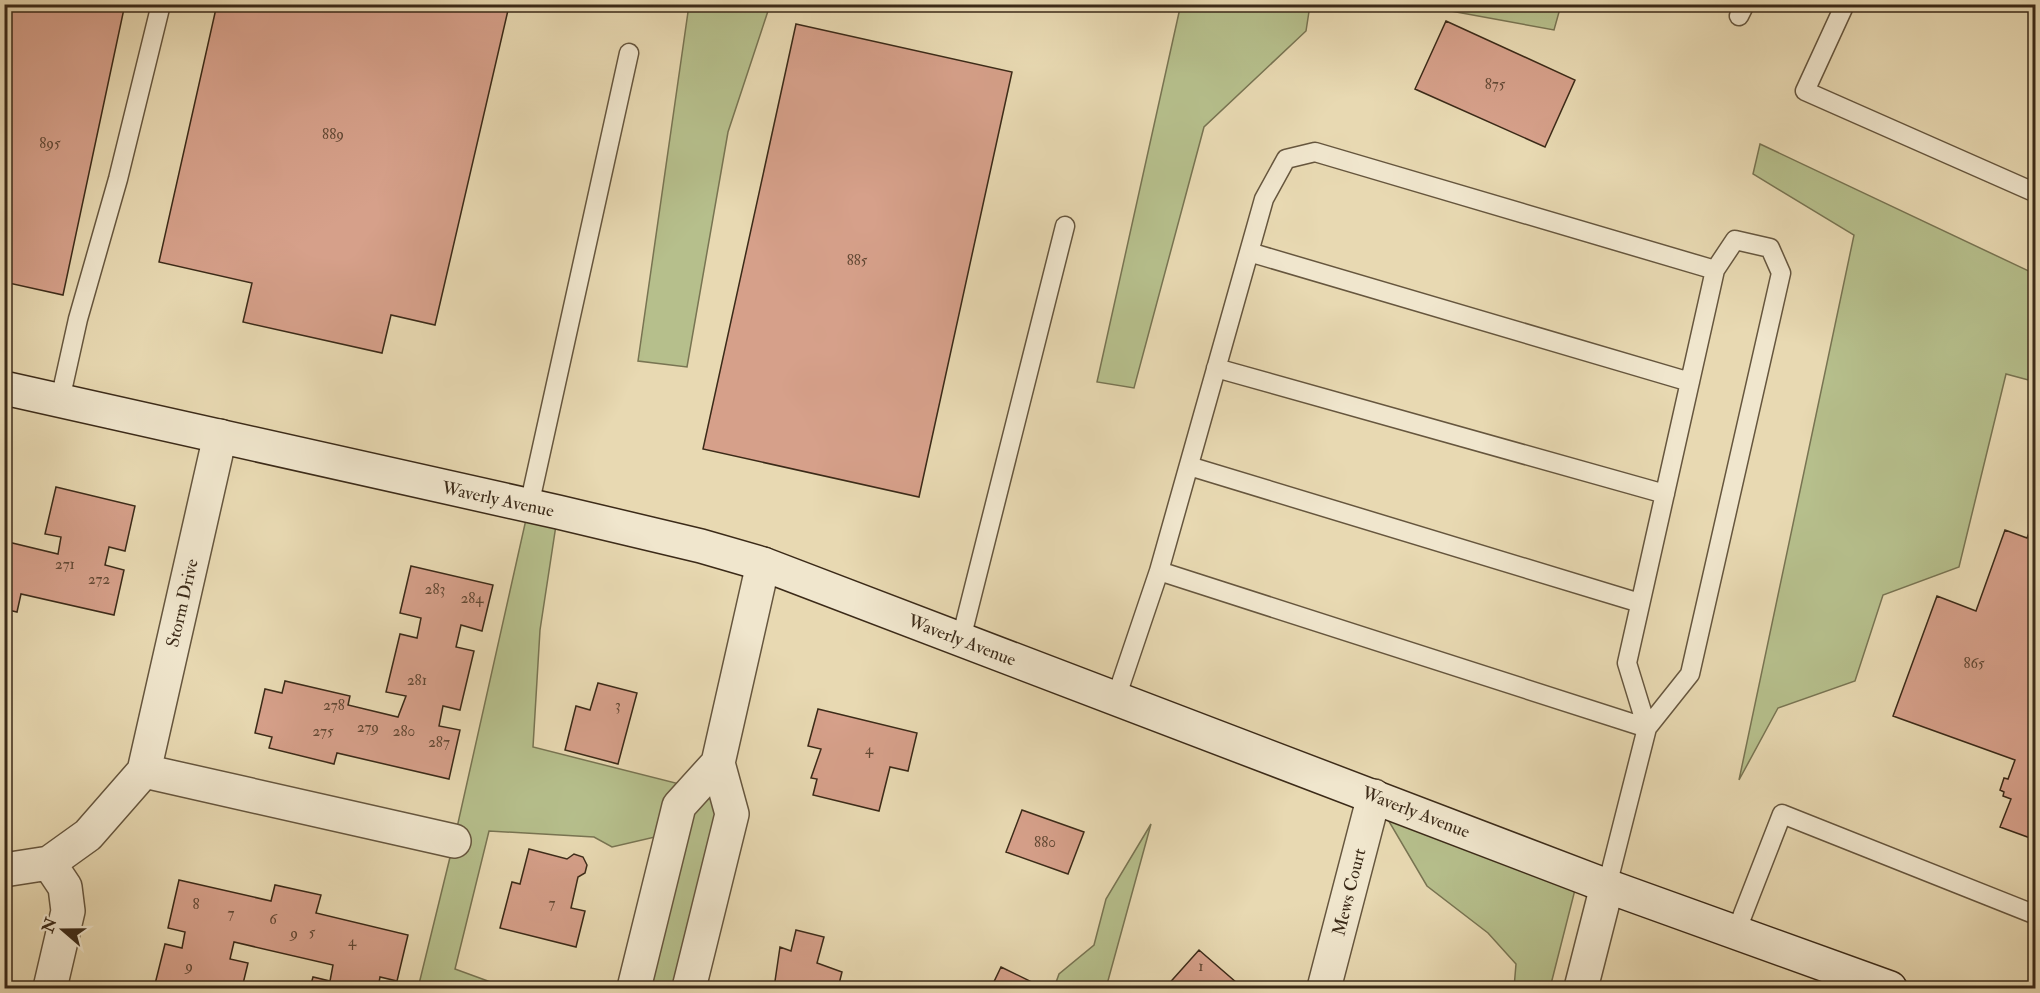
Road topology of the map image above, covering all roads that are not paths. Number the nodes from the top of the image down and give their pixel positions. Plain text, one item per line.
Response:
1 (161, 4) edge
2 (1845, 4) edge
3 (628, 54) dead end
4 (2036, 193) edge
5 (1065, 226) dead end
6 (1249, 252) junction
7 (1715, 270) junction
8 (1216, 368) junction
9 (1690, 382) junction
10 (4, 388) edge
11 (60, 400) junction
12 (220, 436) junction
13 (1189, 466) junction
14 (1665, 494) junction
15 (529, 506) junction
16 (763, 564) junction
17 (1160, 571) junction
18 (1640, 603) junction
19 (961, 639) junction
20 (1116, 698) junction
21 (1647, 728) junction
22 (718, 763) junction
23 (144, 771) junction
24 (1374, 796) junction
25 (454, 841) dead end
26 (49, 862) junction
27 (4, 870) edge
28 (1606, 886) junction
29 (2036, 915) edge
30 (1736, 932) junction
31 (50, 988) edge
32 (634, 988) edge
33 (689, 988) edge
34 (1324, 988) edge
35 (1581, 988) edge
36 (1890, 988) edge

1 - 11 lane
2 - 4 lane
3 - 15 lane
5 - 19 lane
6 - 7 lane
6 - 8 lane
6 - 9 lane
7 - 9 lane
7 - 21 lane
8 - 13 lane
8 - 14 lane
9 - 14 lane
10 - 11 street, Waverly Avenue
11 - 12 street, Waverly Avenue
12 - 15 street, Waverly Avenue
12 - 23 street, Storm Drive
13 - 17 lane
13 - 18 lane
14 - 18 lane
15 - 16 street, Waverly Avenue
16 - 19 street, Waverly Avenue
16 - 22 street
17 - 20 lane
17 - 21 lane
18 - 21 lane
19 - 20 street, Waverly Avenue
20 - 24 street, Waverly Avenue
21 - 28 lane
22 - 32 street
22 - 33 street
23 - 25 street
23 - 26 street, Storm Drive
24 - 28 street, Waverly Avenue
24 - 34 street, Mews Court
26 - 27 street, Storm Drive
26 - 31 street
28 - 30 street, Waverly Avenue
28 - 35 street
29 - 30 lane
30 - 36 street, Waverly Avenue

